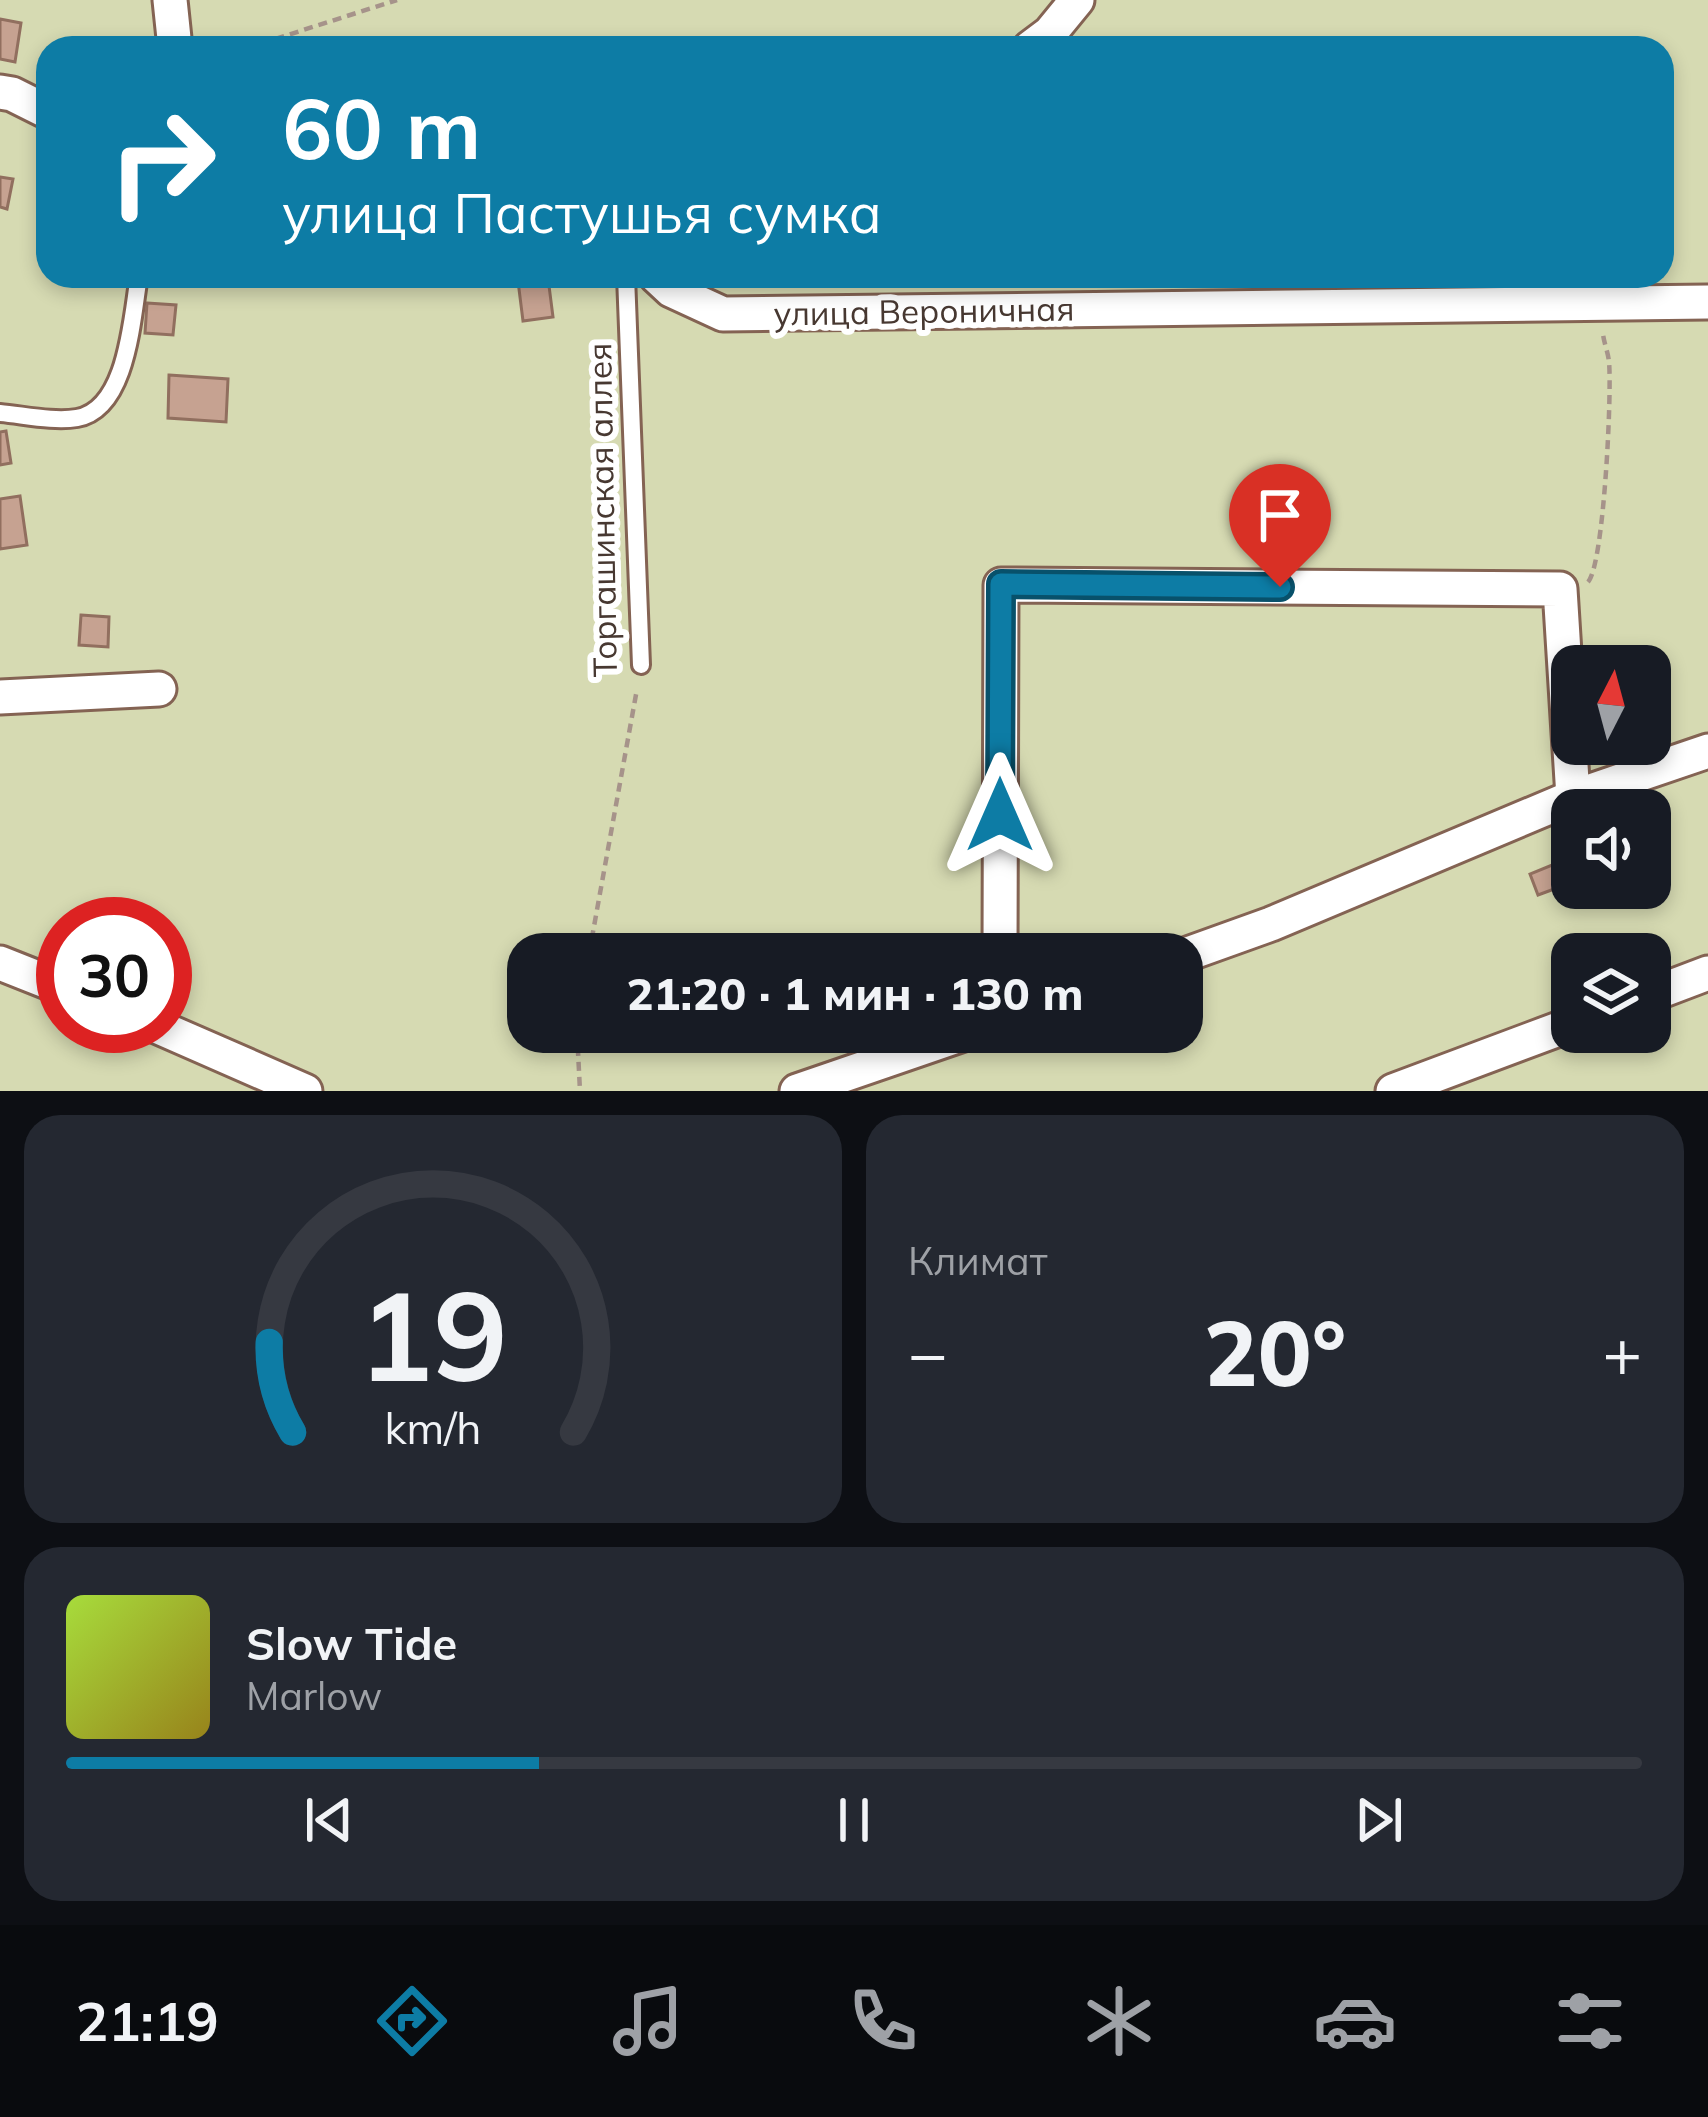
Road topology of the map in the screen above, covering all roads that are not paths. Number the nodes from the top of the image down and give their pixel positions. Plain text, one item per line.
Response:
1 (170, 0) edge
2 (1077, 0) edge
3 (174, 36) edge
4 (1046, 36) edge
5 (0, 92) edge
6 (36, 106) edge
7 (137, 288) edge
8 (626, 288) edge
9 (668, 288) edge
10 (1708, 302) edge
11 (0, 413) edge
12 (641, 665) road end
13 (159, 689) dead end
14 (0, 697) edge
15 (1708, 751) edge
16 (1573, 789) edge
17 (1597, 789) edge
18 (1551, 807) edge
19 (1000, 933) edge
20 (1203, 948) edge
21 (0, 963) edge
22 (1708, 973) edge
23 (36, 977) edge
24 (1671, 986) edge
25 (1551, 1032) edge
26 (192, 1042) edge
27 (908, 1053) edge
28 (305, 1091) edge
29 (797, 1091) edge
30 (1393, 1091) edge

1 - 3 street
2 - 4 street
5 - 6 street
7 - 11 lane
8 - 12 lane, Торгашинская аллея
9 - 10 street, улица Вероничная
13 - 14 street
15 - 17 street
16 - 19 street
18 - 20 street
21 - 23 street
22 - 24 street
25 - 30 street
26 - 28 street
27 - 29 street

